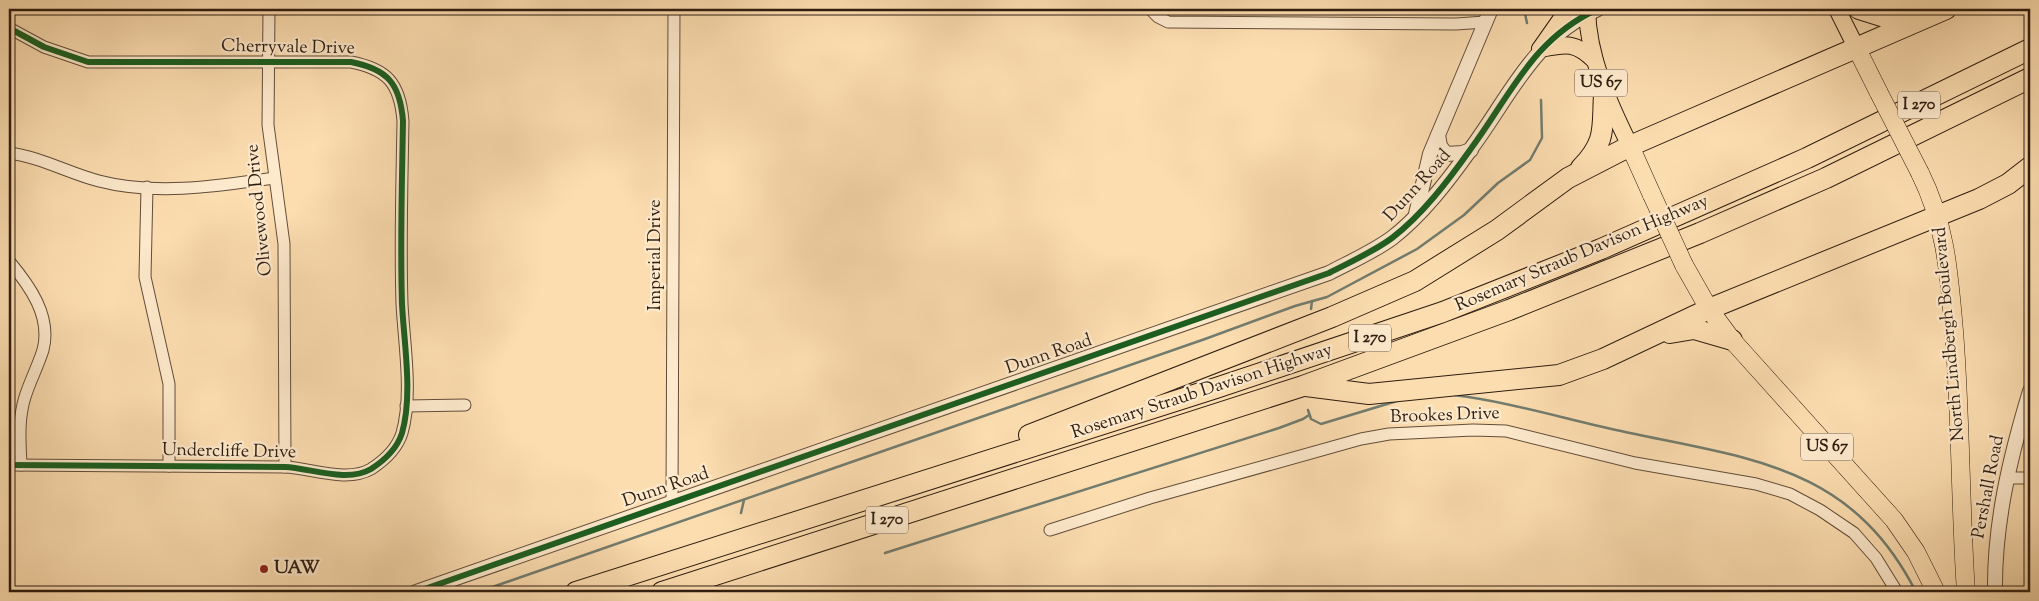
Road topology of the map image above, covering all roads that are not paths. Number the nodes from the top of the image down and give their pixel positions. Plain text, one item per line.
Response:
1 (269, 9) edge
2 (674, 9) edge
3 (1150, 9) edge
4 (1568, 9) edge
5 (1837, 9) edge
6 (1859, 9) edge
7 (1935, 9) edge
8 (1946, 9) edge
9 (1591, 10) edge
10 (1488, 15) edge
11 (9, 28) edge
12 (1540, 49) junction
13 (1857, 49) junction
14 (2030, 49) edge
15 (1595, 61) junction
16 (269, 62) junction
17 (2030, 78) edge
18 (1604, 94) junction
19 (1438, 136) junction
20 (1630, 146) junction
21 (1471, 150) junction
22 (9, 153) edge
23 (1430, 154) junction
24 (1597, 163) junction
25 (2030, 167) edge
26 (1574, 175) junction
27 (274, 178) junction
28 (1443, 184) junction
29 (147, 187) junction
30 (1415, 215) junction
31 (1939, 216) junction
32 (9, 261) edge
33 (1708, 308) junction
34 (1732, 340) junction
35 (1641, 341) junction
36 (1303, 386) junction
37 (2030, 391) edge
38 (464, 405) dead end
39 (406, 406) junction
40 (9, 465) edge
41 (21, 465) junction
42 (169, 466) junction
43 (285, 467) junction
44 (2007, 478) junction
45 (2030, 478) edge
46 (919, 481) junction
47 (672, 502) junction
48 (1050, 530) dead end
49 (416, 592) edge
50 (576, 592) edge
51 (662, 592) edge
52 (1897, 592) edge
53 (1936, 592) edge
54 (1966, 592) edge
55 (1995, 592) edge

1 - 16 street, Olivewood Drive
2 - 47 street, Imperial Drive
3 - 10 street
4 - 12 main road
5 - 13 main road, North Lindbergh Boulevard
6 - 7 highway
8 - 13 highway
9 - 12 street, Dunn Road
9 - 15 main road, US 67
10 - 19 street
11 - 16 street, Cherryvale Drive
12 - 15 main road
12 - 21 street, Dunn Road
13 - 20 highway
13 - 31 highway, North Lindbergh Boulevard, bridge
14 - 46 highway, Rosemary Straub Davison Highway / I 270
15 - 18 main road, US 67
16 - 27 street, Olivewood Drive
16 - 39 street, Cherryvale Drive
17 - 36 highway, Rosemary Straub Davison Highway / I 270
18 - 20 main road, US 67
18 - 24 highway
18 - 26 highway
19 - 21 street
19 - 23 street
20 - 24 highway
20 - 33 highway, US 67, bridge
21 - 28 street, Dunn Road
22 - 29 street
23 - 28 street
23 - 30 street
24 - 26 highway
25 - 31 highway
26 - 46 highway
27 - 29 street
27 - 43 street, Olivewood Drive
28 - 30 street, Dunn Road
29 - 42 street
30 - 47 street, Dunn Road
31 - 33 highway
31 - 54 highway, North Lindbergh Boulevard
32 - 41 street
33 - 34 highway, US 67
33 - 35 highway
34 - 35 highway
34 - 53 highway, US 67
35 - 36 highway
36 - 51 highway, Rosemary Straub Davison Highway / I 270
37 - 44 street, Pershall Road
38 - 39 street
39 - 43 street, Undercliffe Drive
40 - 41 street, Undercliffe Drive
41 - 42 street, Undercliffe Drive
42 - 43 street, Undercliffe Drive
44 - 45 street
44 - 55 street, Pershall Road
46 - 50 highway, Rosemary Straub Davison Highway / I 270
47 - 49 street, Dunn Road
48 - 52 street, Brookes Drive

